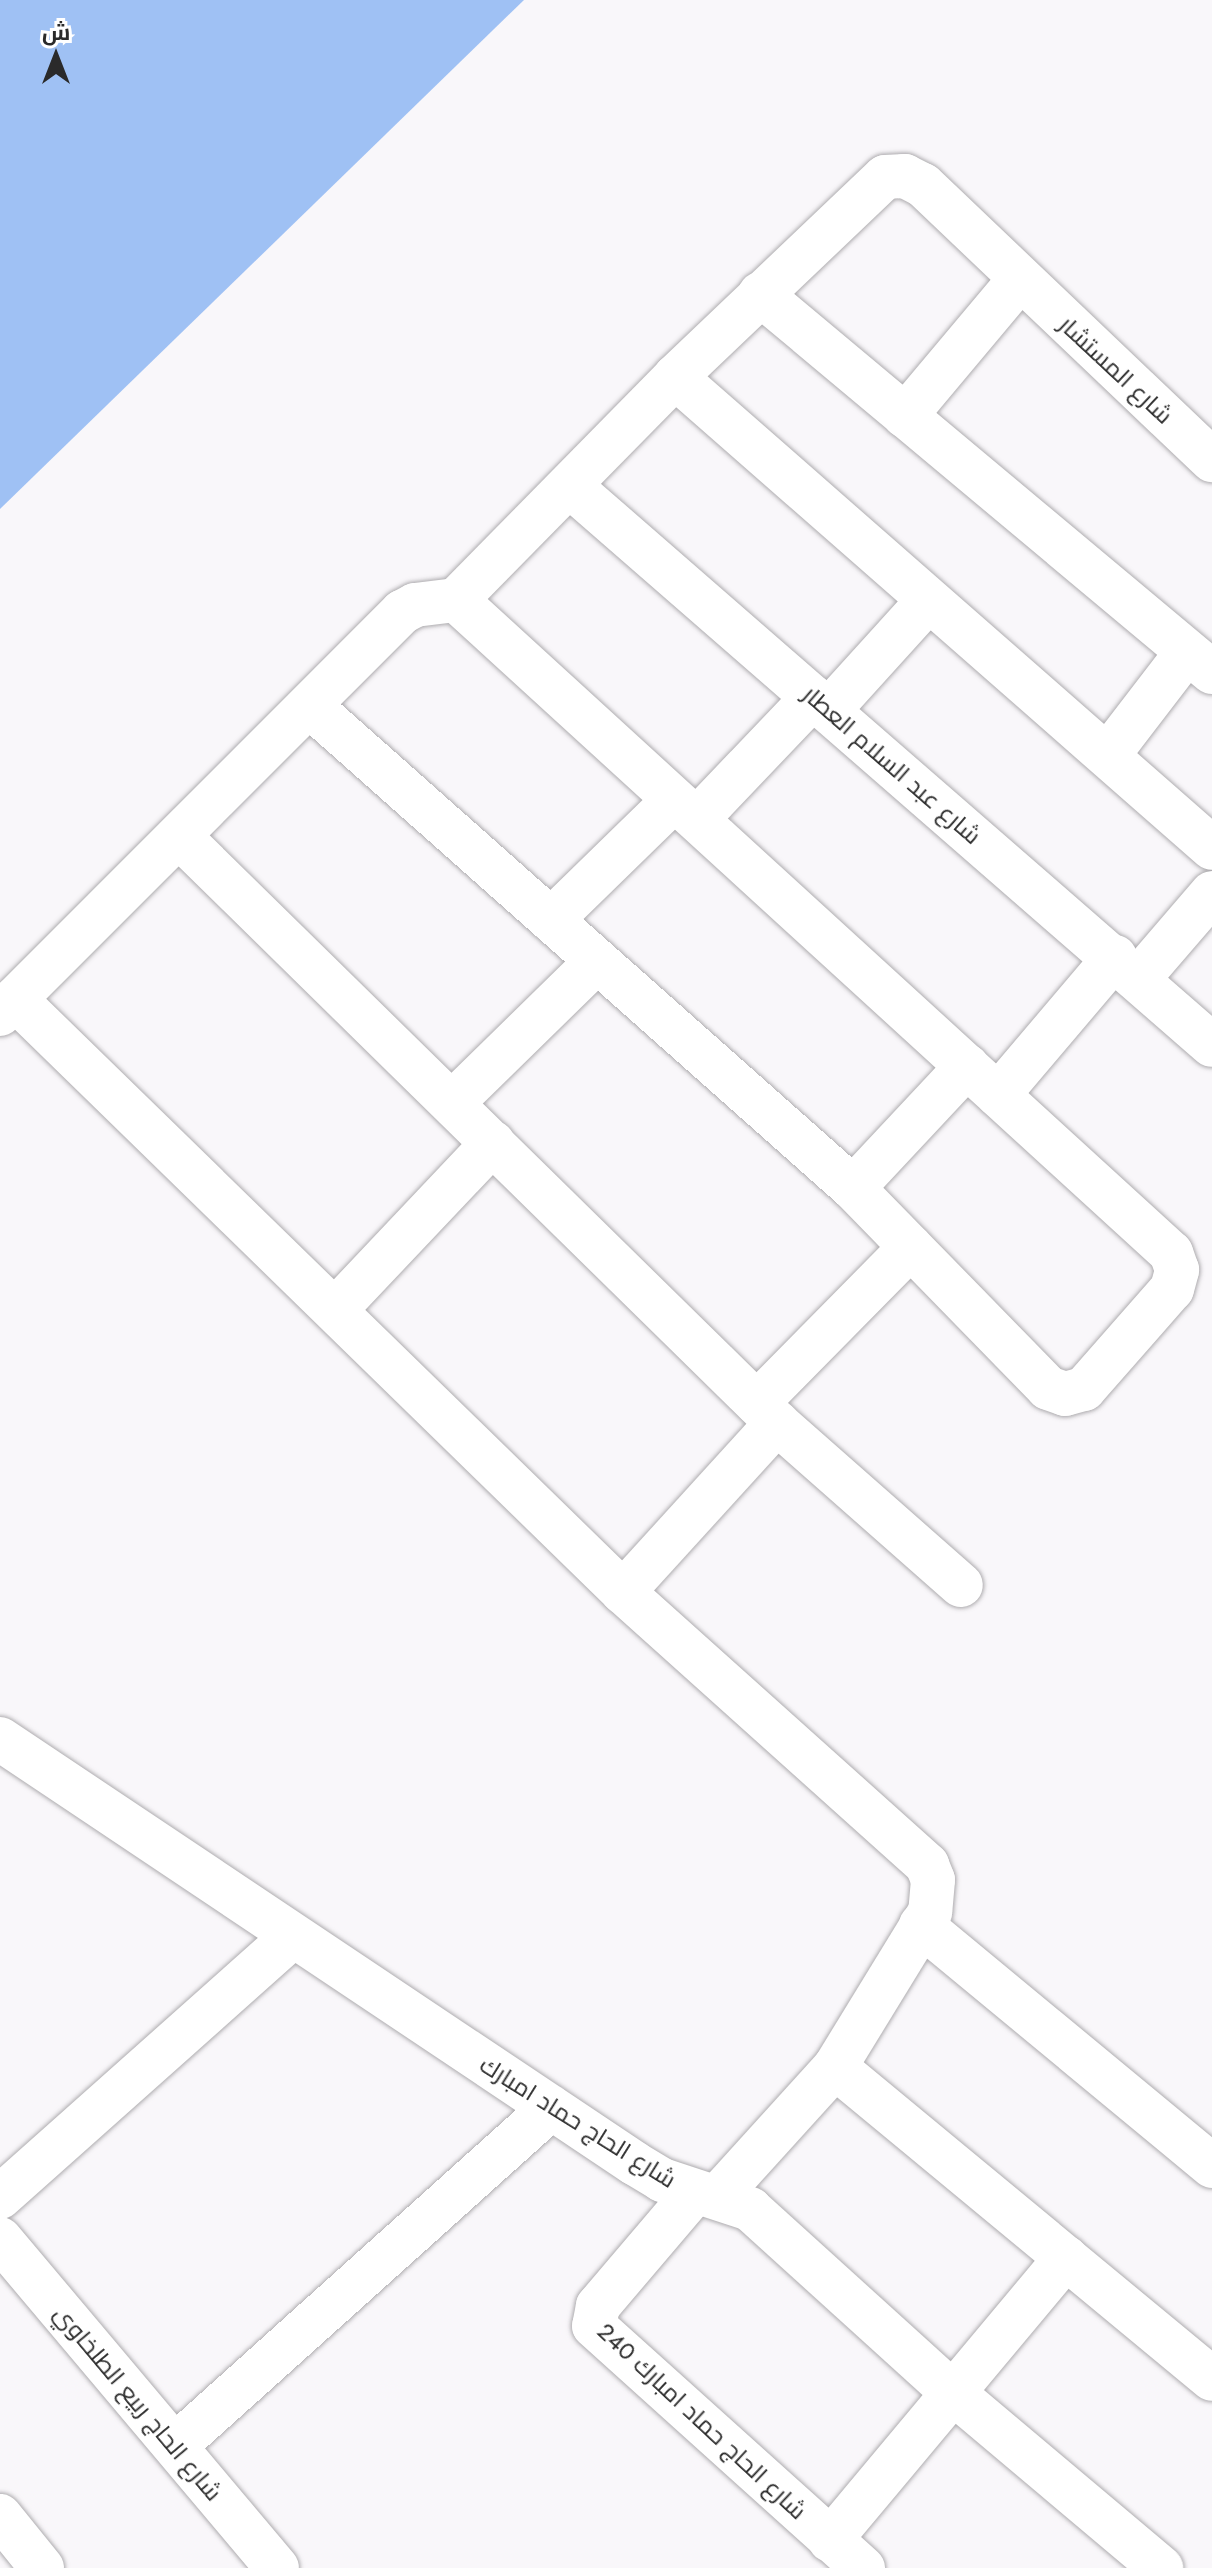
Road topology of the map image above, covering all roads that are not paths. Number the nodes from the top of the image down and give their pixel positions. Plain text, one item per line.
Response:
1 (1019, 280) junction
2 (760, 294) junction
3 (675, 377) junction
4 (905, 416) junction
5 (1212, 460) edge
6 (570, 486) junction
7 (456, 600) junction
8 (927, 602) junction
9 (1200, 662) edge
10 (821, 704) junction
11 (310, 706) junction
12 (1108, 755) junction
13 (686, 809) junction
14 (180, 837) junction
15 (1212, 848) edge
16 (1212, 893) edge
17 (551, 920) junction
18 (597, 961) junction
19 (1127, 968) junction
20 (8, 1006) edge
21 (1212, 1045) edge
22 (983, 1080) junction
23 (452, 1103) junction
24 (493, 1143) junction
25 (853, 1188) junction
26 (911, 1247) junction
27 (335, 1310) junction
28 (767, 1413) junction
29 (961, 1585) dead end
30 (623, 1592) junction
31 (0, 1739) edge
32 (921, 1925) junction
33 (292, 1937) junction
34 (835, 2067) junction
35 (551, 2108) junction
36 (1212, 2166) edge
37 (707, 2194) junction
38 (0, 2197) edge
39 (0, 2239) edge
40 (1066, 2258) junction
41 (1212, 2379) edge
42 (951, 2391) junction
43 (175, 2446) junction
44 (0, 2516) edge
45 (830, 2540) junction
46 (1143, 2562) edge
47 (42, 2568) edge
48 (277, 2568) edge
49 (863, 2568) edge

1 - 2 street, شارع المستشار
1 - 4 street
1 - 5 street, شارع المستشار
2 - 3 street, شارع المستشار
2 - 4 street
3 - 6 street, شارع المستشار
3 - 8 street
4 - 9 street
6 - 7 street, شارع المستشار
6 - 10 street, شارع عبد السلام العطار
7 - 11 street
7 - 13 street
8 - 10 street
8 - 12 street
9 - 12 street
10 - 13 street
10 - 19 street, شارع عبد السلام العطار
11 - 14 street
11 - 17 street
12 - 15 street
13 - 17 street
13 - 22 street
14 - 20 street
14 - 23 street
16 - 19 street
17 - 18 street
18 - 23 street
18 - 25 street
19 - 21 street, شارع عبد السلام العطار
19 - 22 street
20 - 27 street
22 - 25 street
22 - 26 street
23 - 24 street
24 - 27 street
24 - 28 street
25 - 26 street
26 - 28 street
27 - 30 street
28 - 29 street
28 - 30 street
30 - 32 street
31 - 33 street, شارع الحاج حماد امبارك
32 - 34 street
32 - 36 street
33 - 35 street, شارع الحاج حماد امبارك
33 - 38 street
34 - 37 street
34 - 40 street
35 - 37 street, شارع الحاج حماد امبارك
35 - 43 street
37 - 42 street, شارع الحاج حماد امبارك
37 - 45 street, شارع الحاج حماد امبارك 240
39 - 43 street, شارع الحاج ربيع الطلخاوي
40 - 41 street
40 - 42 street
42 - 45 street
42 - 46 street, شارع الحاج حماد امبارك
43 - 48 street, شارع الحاج ربيع الطلخاوي
44 - 47 street
45 - 49 street, شارع الحاج حماد امبارك 240

